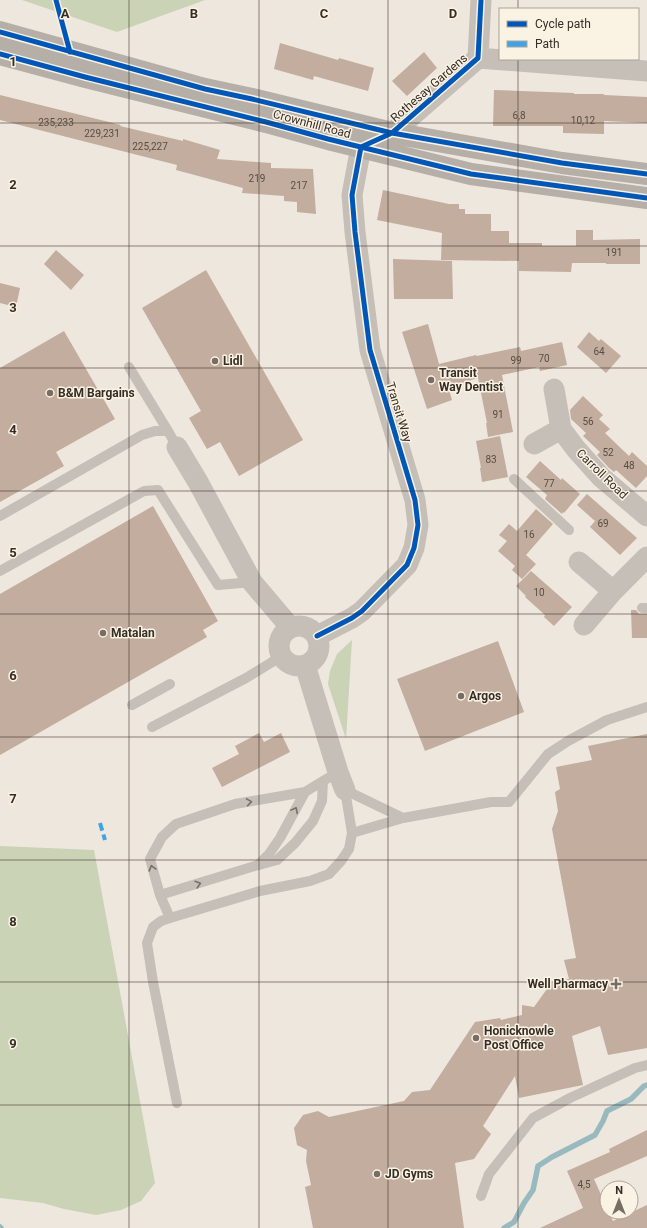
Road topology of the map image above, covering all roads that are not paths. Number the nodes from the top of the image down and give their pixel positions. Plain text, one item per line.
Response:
1 (481, 0) edge
2 (0, 32) edge
3 (0, 54) edge
4 (478, 58) junction
5 (499, 60) edge
6 (504, 60) edge
7 (647, 71) edge
8 (392, 134) junction
9 (361, 147) junction
10 (647, 174) edge
11 (647, 198) edge
12 (129, 367) dead end
13 (554, 389) dead end
14 (561, 429) junction
15 (172, 439) junction
16 (534, 444) dead end
17 (514, 479) dead end
18 (645, 509) edge
19 (0, 516) edge
20 (569, 530) dead end
21 (647, 557) edge
22 (579, 562) dead end
23 (0, 571) edge
24 (252, 582) junction
25 (613, 591) junction
26 (584, 625) dead end
27 (291, 628) junction
28 (317, 636) junction
29 (282, 656) junction
30 (305, 665) junction
31 (170, 684) dead end
32 (132, 705) dead end
33 (647, 707) edge
34 (152, 727) dead end
35 (335, 781) junction
36 (305, 792) junction
37 (403, 818) junction
38 (352, 833) junction
39 (258, 865) junction
40 (160, 895) junction
41 (170, 918) junction
42 (647, 1065) edge
43 (177, 1103) dead end
44 (481, 1196) dead end

1 - 4 street, Rothesay Gardens
2 - 8 main road, Crownhill Road
3 - 9 main road, Crownhill Road
4 - 5 street
4 - 8 street, Rothesay Gardens
6 - 7 street
8 - 9 street, Rothesay Gardens
8 - 10 main road, Crownhill Road
9 - 11 main road, Crownhill Road
9 - 28 street, Transit Way
12 - 15 lane
13 - 14 street, Carroll Road
14 - 16 street
14 - 18 street, Carroll Road
15 - 19 lane
15 - 24 street
17 - 20 lane
21 - 25 street
22 - 25 street
23 - 24 lane
24 - 27 street
25 - 26 street
27 - 28 street
27 - 29 street
28 - 30 street
29 - 30 street
29 - 34 lane
30 - 35 street
31 - 32 lane
33 - 37 lane
35 - 36 lane
35 - 37 lane
35 - 38 lane
35 - 39 lane
39 -> 36 lane
40 -> 36 lane
37 - 38 lane
38 - 41 lane
40 -> 39 lane
40 - 41 lane
41 - 43 lane
42 - 44 lane

